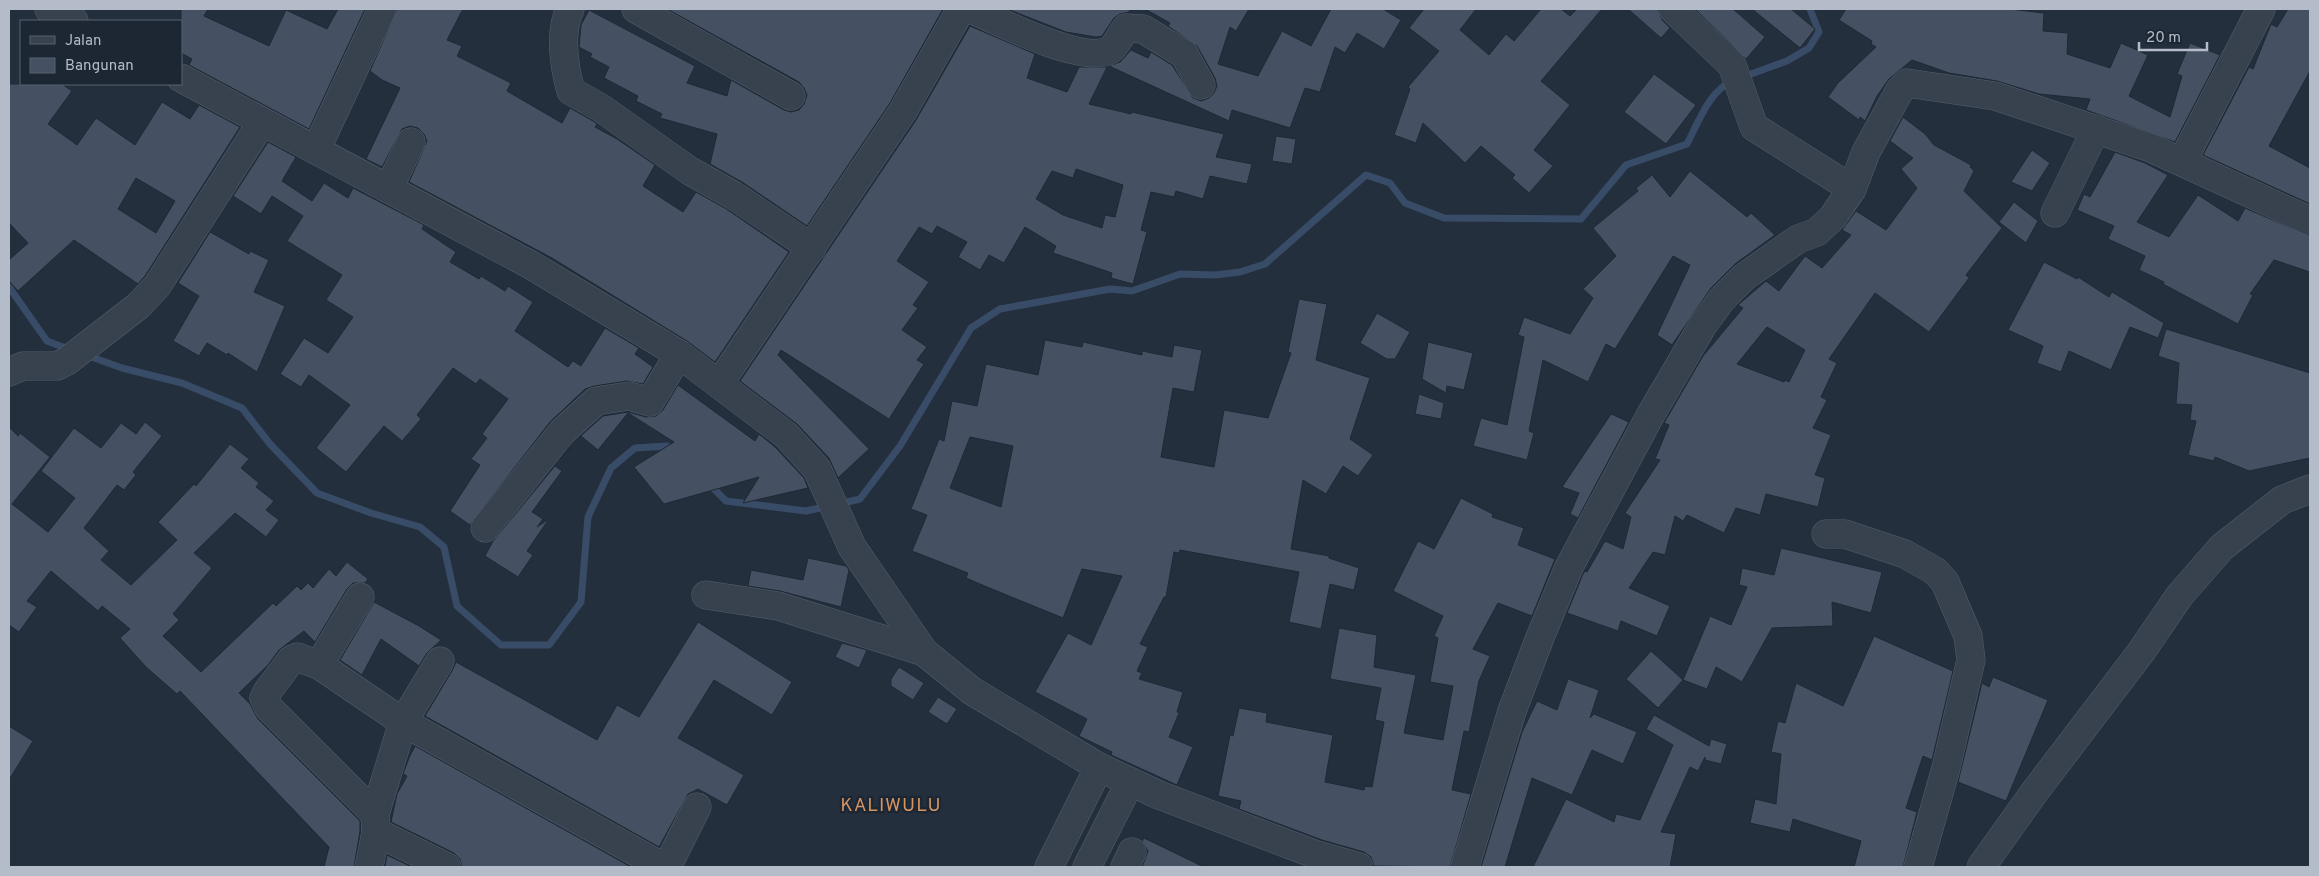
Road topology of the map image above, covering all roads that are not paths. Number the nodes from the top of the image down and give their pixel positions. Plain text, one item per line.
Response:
1 (49, 9) edge
2 (382, 9) edge
3 (570, 9) edge
4 (581, 9) edge
5 (591, 9) edge
6 (636, 9) edge
7 (961, 9) edge
8 (971, 9) edge
9 (1673, 9) edge
10 (2261, 9) edge
11 (72, 20) edge
12 (182, 79) edge
13 (1201, 85) dead end
14 (792, 96) dead end
15 (262, 122) junction
16 (2096, 129) junction
17 (411, 142) dead end
18 (316, 150) junction
19 (2182, 162) junction
20 (389, 188) junction
21 (1852, 189) junction
22 (2055, 213) dead end
23 (2310, 221) edge
24 (812, 248) junction
25 (679, 354) junction
26 (9, 372) edge
27 (719, 384) junction
28 (2310, 489) edge
29 (485, 528) dead end
30 (1826, 534) dead end
31 (706, 595) dead end
32 (360, 597) dead end
33 (924, 652) junction
34 (440, 661) dead end
35 (319, 665) junction
36 (403, 722) junction
37 (1099, 767) junction
38 (1130, 782) junction
39 (697, 807) dead end
40 (376, 823) junction
41 (369, 867) edge
42 (446, 867) edge
43 (665, 867) edge
44 (1049, 867) edge
45 (1087, 867) edge
46 (1359, 867) edge
47 (1465, 867) edge
48 (1918, 867) edge
49 (1982, 867) edge

1 - 11 street
2 - 18 street
3 - 24 street
4 - 5 street
6 - 14 street
7 - 24 street
8 - 13 street
9 - 21 street
10 - 19 street
12 - 15 street
15 - 18 street
15 - 26 street
16 - 19 street
16 - 21 street
16 - 22 street
17 - 20 street
18 - 20 street
19 - 23 street
20 - 25 street
21 - 47 street
24 - 27 street
25 - 27 street
25 - 29 street
27 - 33 street
28 - 49 street
30 - 48 street
31 - 33 street
32 - 35 street
33 - 37 street
34 - 36 street
35 - 36 street
35 - 40 street
36 - 40 street
36 - 43 street
37 - 38 street
37 - 44 street
38 - 45 street
38 - 46 street
39 - 43 street
40 - 41 street
40 - 42 street

